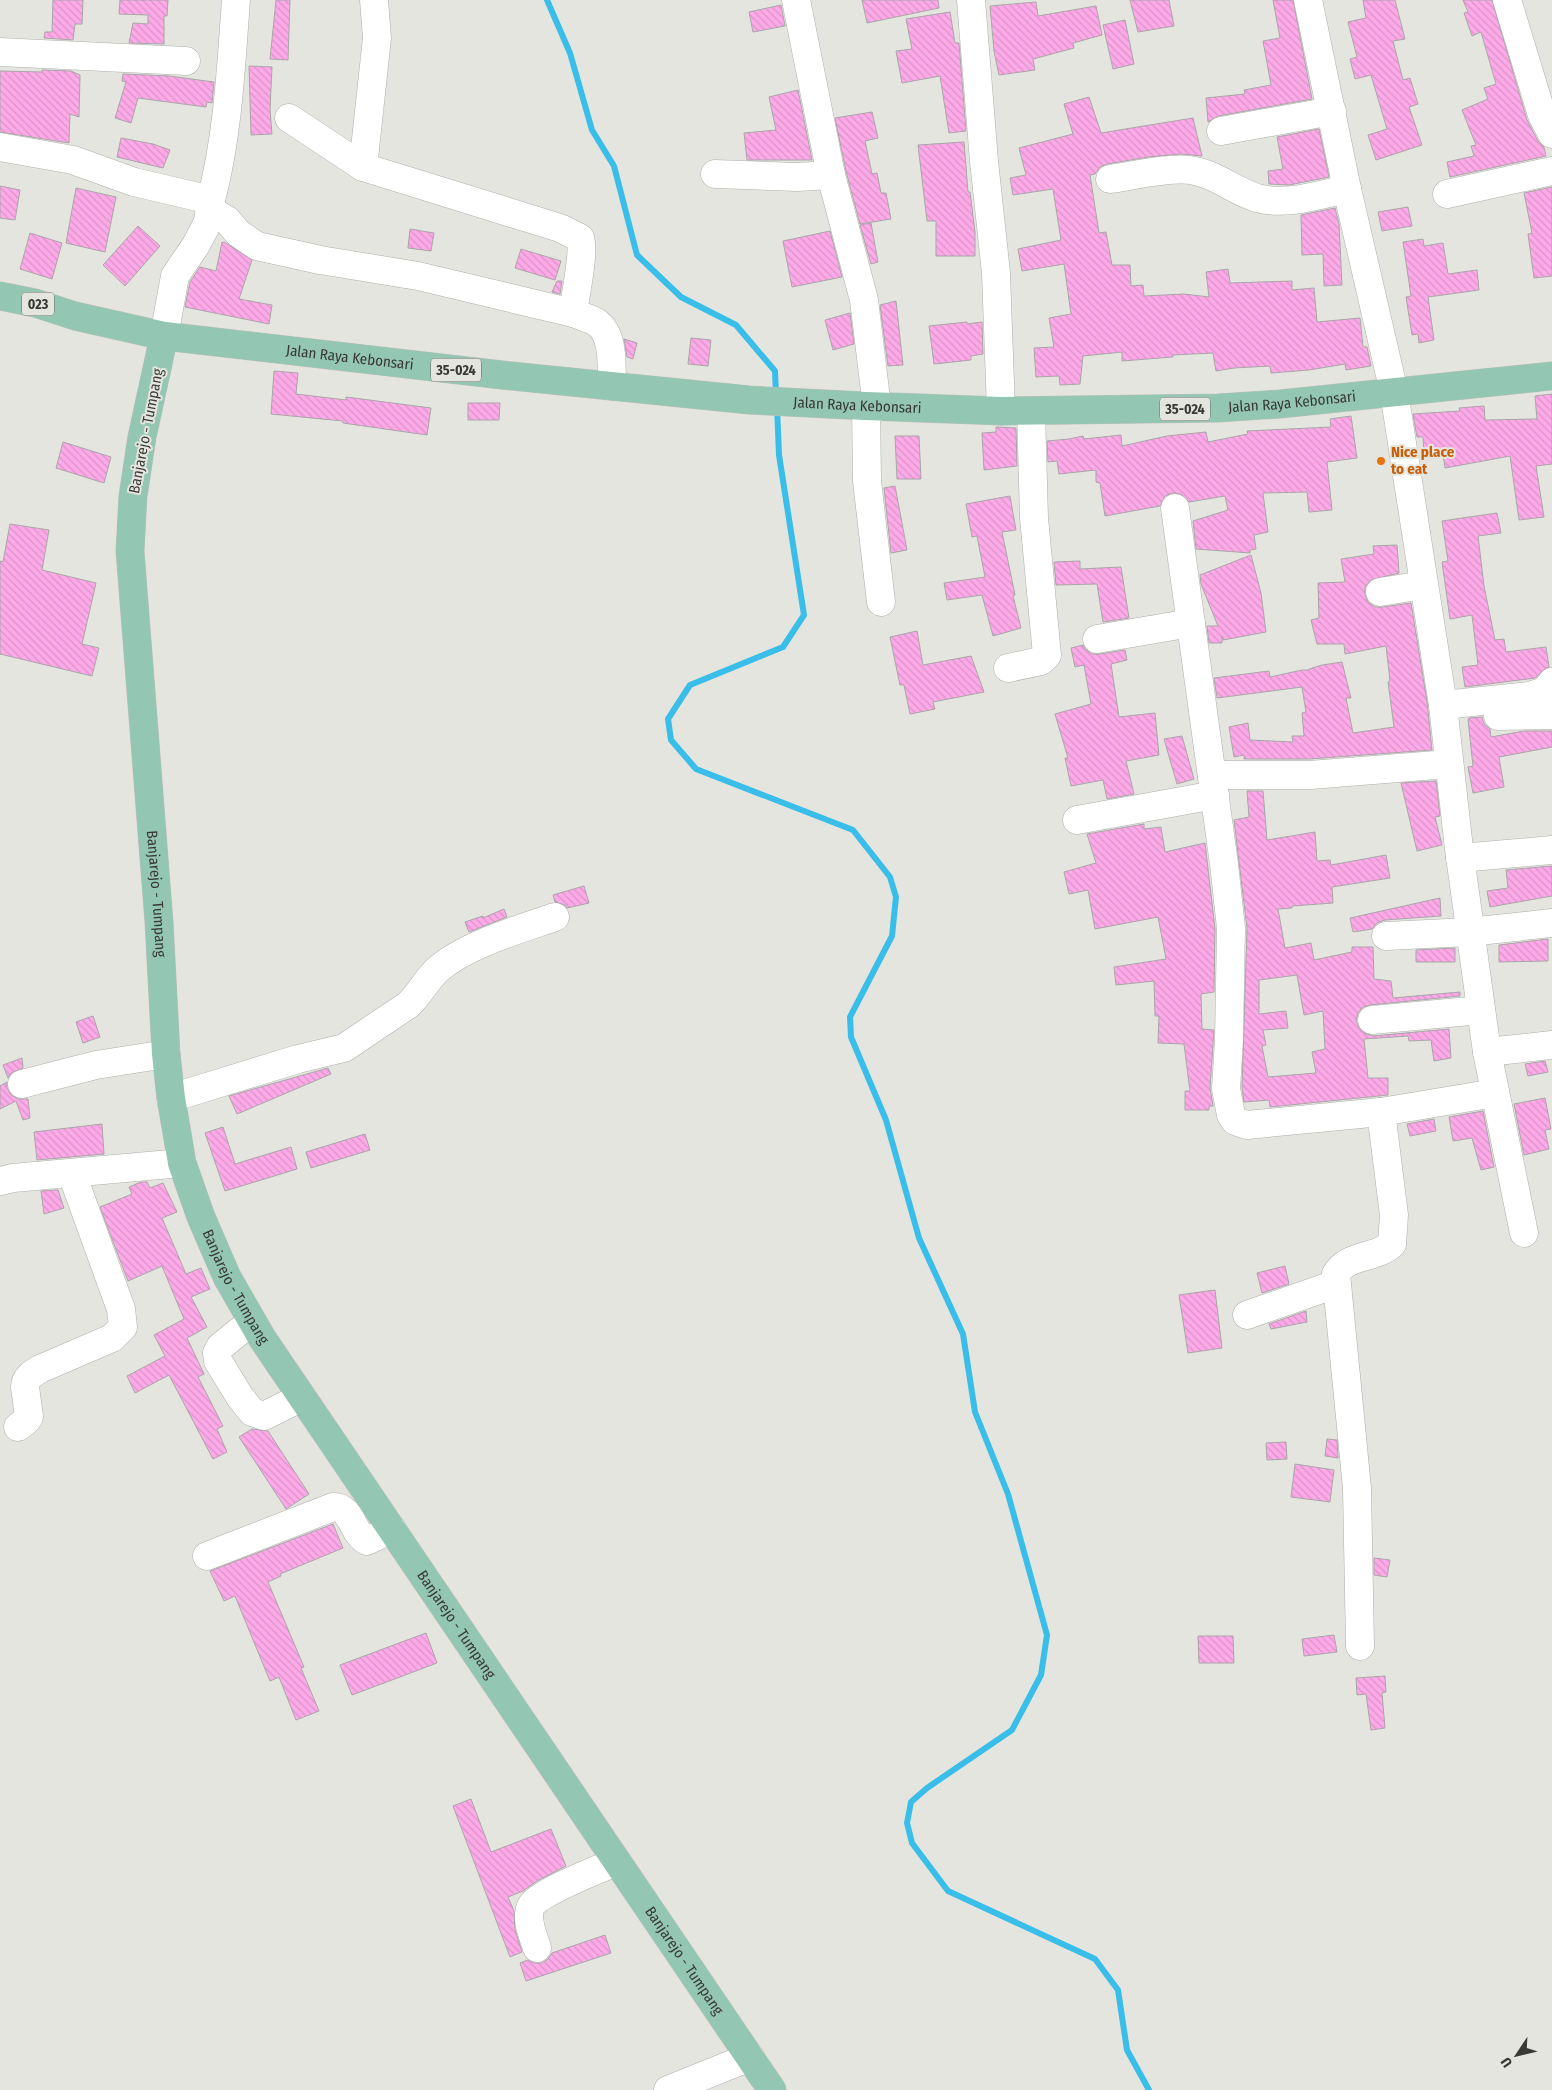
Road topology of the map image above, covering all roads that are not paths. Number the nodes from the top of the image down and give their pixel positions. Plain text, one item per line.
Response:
1 (236, 0) edge
2 (374, 0) edge
3 (796, 0) edge
4 (971, 0) edge
5 (1308, 0) edge
6 (1512, 1) edge
7 (0, 52) edge
8 (186, 61) dead end
9 (1332, 111) junction
10 (289, 118) dead end
11 (1221, 131) dead end
12 (1552, 134) edge
13 (0, 146) edge
14 (363, 167) junction
15 (1552, 170) edge
16 (715, 174) dead end
17 (832, 175) junction
18 (1110, 179) dead end
19 (1347, 189) junction
20 (207, 194) junction
21 (1447, 194) dead end
22 (0, 296) edge
23 (573, 313) junction
24 (164, 336) junction
25 (1552, 376) edge
26 (612, 386) junction
27 (1394, 392) junction
28 (872, 406) junction
29 (1001, 411) junction
30 (1031, 411) junction
31 (1175, 508) dead end
32 (1423, 585) junction
33 (1380, 592) dead end
34 (881, 602) dead end
35 (1191, 623) junction
36 (1098, 639) dead end
37 (1008, 668) dead end
38 (1552, 682) edge
39 (1444, 711) junction
40 (1552, 715) edge
41 (1449, 764) junction
42 (1213, 785) junction
43 (1077, 820) dead end
44 (1552, 850) edge
45 (1460, 858) junction
46 (555, 917) dead end
47 (1552, 923) edge
48 (1469, 932) junction
49 (1386, 936) dead end
50 (1481, 1010) junction
51 (1372, 1020) dead end
52 (1552, 1045) edge
53 (1487, 1052) junction
54 (166, 1054) junction
55 (22, 1084) dead end
56 (1495, 1093) junction
57 (171, 1098) junction
58 (1381, 1112) junction
59 (182, 1163) junction
60 (72, 1174) junction
61 (0, 1181) edge
62 (1524, 1233) dead end
63 (1336, 1284) junction
64 (1247, 1315) dead end
65 (252, 1321) junction
66 (302, 1398) junction
67 (18, 1427) dead end
68 (392, 1529) junction
69 (207, 1556) dead end
70 (1360, 1646) dead end
71 (616, 1862) junction
72 (537, 1948) dead end
73 (750, 2057) junction
74 (668, 2090) edge
75 (772, 2090) edge

1 - 20 street
2 - 14 street
3 - 17 street
4 - 29 street
5 - 9 street
6 - 12 street
7 - 8 street
9 - 11 street
9 - 19 street
10 - 14 street
13 - 20 street
14 - 23 street
15 - 21 street
16 - 17 street
17 - 28 street
18 - 19 street
19 - 27 street
20 - 23 street
20 - 24 street
22 - 24 main road, 023
23 - 26 street
24 - 26 main road, Jalan Raya Kebonsari / 35-024
24 - 54 main road, Banjarejo - Tumpang
25 - 27 main road, Jalan Raya Kebonsari / 35-024
26 - 28 main road, Jalan Raya Kebonsari / 35-024
27 - 30 main road, Jalan Raya Kebonsari / 35-024
27 - 32 street
28 - 29 main road, Jalan Raya Kebonsari / 35-024
28 - 34 street
29 - 30 main road, Jalan Raya Kebonsari / 35-024
30 - 37 street
31 - 35 street
32 - 33 street
32 - 39 street
35 - 36 street
35 - 42 street
38 - 39 street
39 - 40 street
39 - 41 street
41 - 42 street
41 - 45 street
42 - 43 street
42 - 58 street
44 - 45 street
45 - 48 street
46 - 57 street
47 - 48 street
48 - 49 street
48 - 50 street
50 - 51 street
50 - 53 street
52 - 53 street
53 - 56 street
54 - 55 street
54 - 57 main road, Banjarejo - Tumpang
56 - 58 street
56 - 62 street
57 - 59 main road, Banjarejo - Tumpang
58 - 63 street
59 - 60 street
59 - 65 main road, Banjarejo - Tumpang
60 - 61 street
60 - 67 street
63 - 64 street
63 - 70 street
65 - 66 main road, Banjarejo - Tumpang
65 - 66 street
66 - 68 main road, Banjarejo - Tumpang
68 - 69 street
68 - 71 main road, Banjarejo - Tumpang
71 - 72 street
71 - 73 main road, Banjarejo - Tumpang
73 - 74 street
73 - 75 main road, Banjarejo - Tumpang

